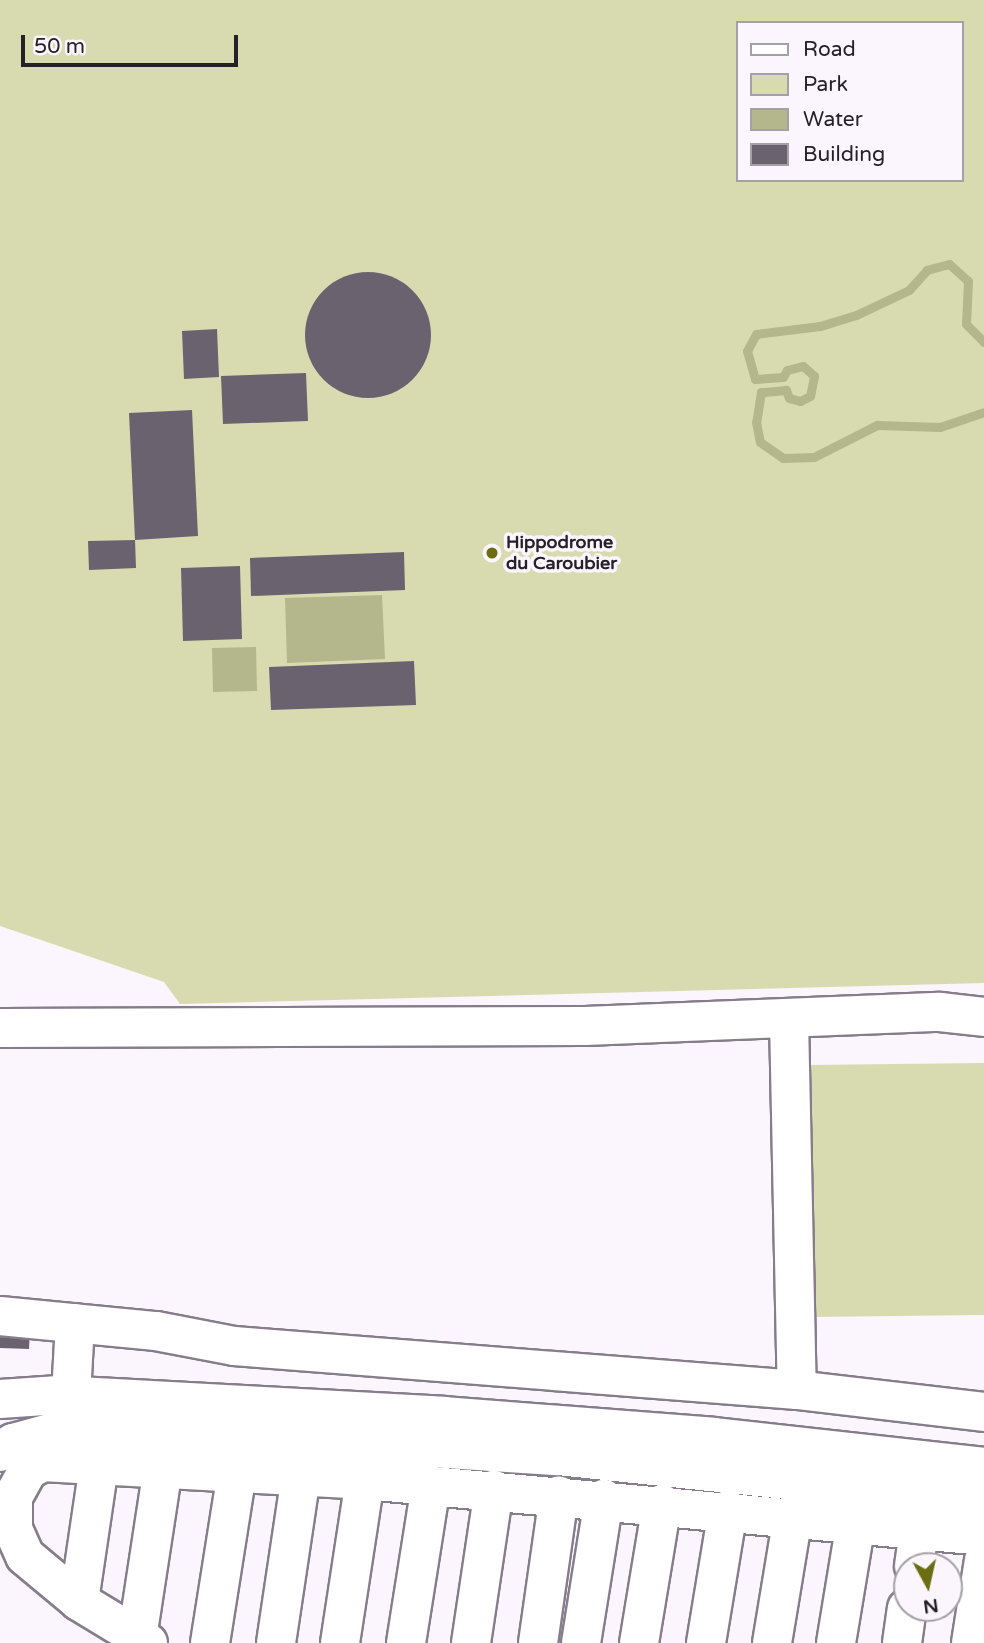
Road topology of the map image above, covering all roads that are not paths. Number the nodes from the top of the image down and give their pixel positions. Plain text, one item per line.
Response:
1 (984, 1017) edge
2 (789, 1019) junction
3 (0, 1028) edge
4 (0, 1316) edge
5 (75, 1323) junction
6 (797, 1390) junction
7 (71, 1395) junction
8 (0, 1399) edge
9 (984, 1412) edge
10 (0, 1424) edge
11 (0, 1443) edge
12 (0, 1452) edge
13 (99, 1465) junction
14 (984, 1467) edge
15 (163, 1468) junction
16 (237, 1472) junction
17 (302, 1476) junction
18 (365, 1480) junction
19 (431, 1485) junction
20 (495, 1490) junction
21 (559, 1495) junction
22 (604, 1499) junction
23 (984, 1501) edge
24 (662, 1504) junction
25 (728, 1510) junction
26 (793, 1516) junction
27 (856, 1522) junction
28 (919, 1529) junction
29 (984, 1536) edge
30 (916, 1552) edge
31 (0, 1554) edge
32 (984, 1560) edge
33 (79, 1601) junction
34 (905, 1622) edge
35 (143, 1640) edge
36 (100, 1643) edge
37 (210, 1643) edge
38 (276, 1643) edge
39 (340, 1643) edge
40 (406, 1643) edge
41 (471, 1643) edge
42 (538, 1643) edge
43 (581, 1643) edge
44 (639, 1643) edge
45 (706, 1643) edge
46 (772, 1643) edge
47 (836, 1643) edge
48 (902, 1643) edge
49 (971, 1643) edge

1 - 2 street
2 - 3 street
2 - 6 street
4 - 5 street
5 - 6 street
5 - 7 street
6 - 9 street
7 - 8 street
7 - 14 street
10 - 11 street
12 - 23 street
13 - 15 street
13 - 33 street
13 - 33 street
15 - 16 street
15 - 35 street
16 - 17 street
16 - 37 street
17 - 18 street
17 - 38 street
18 - 19 street
18 - 39 street
19 - 20 street
19 - 40 street
20 - 21 street
20 - 41 street
21 - 22 street
21 - 42 street
22 - 24 street
22 - 43 street
24 - 25 street
24 - 44 street
25 - 26 street
25 - 45 street
26 - 27 street
26 - 46 street
27 - 28 street
27 - 47 street
28 - 29 street
28 - 30 street
31 - 36 street
32 - 49 street
33 - 35 street
34 - 48 street

